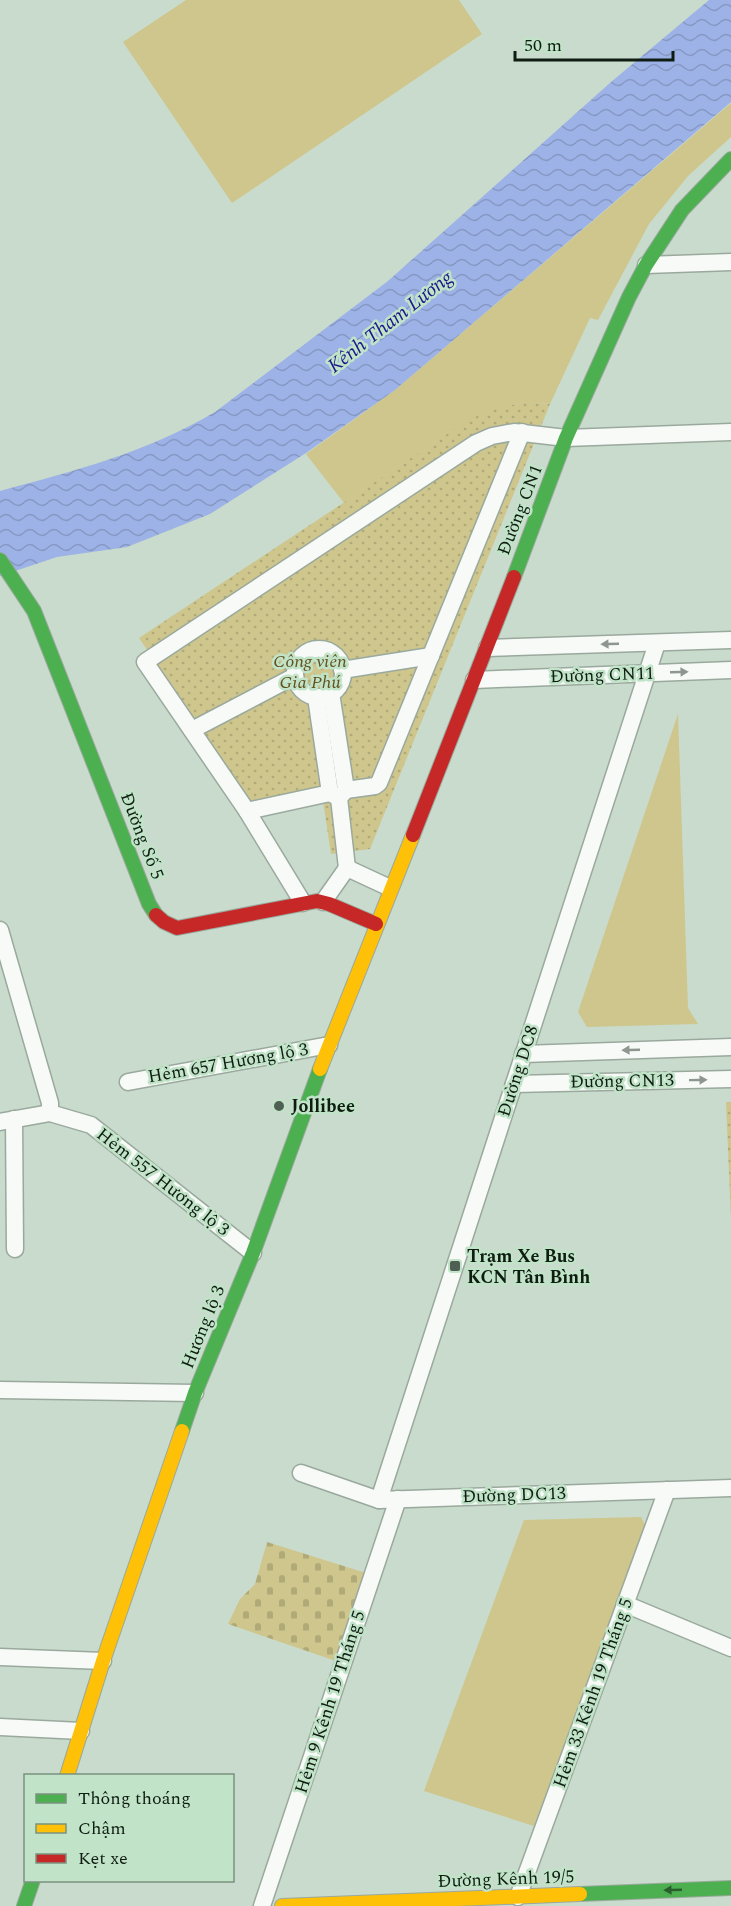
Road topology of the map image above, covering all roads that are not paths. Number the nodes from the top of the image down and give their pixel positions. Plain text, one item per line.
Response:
1 (731, 159) edge
2 (731, 262) edge
3 (646, 265) junction
4 (522, 432) junction
5 (731, 432) edge
6 (566, 438) junction
7 (0, 560) edge
8 (731, 640) edge
9 (657, 643) junction
10 (487, 648) junction
11 (431, 656) junction
12 (342, 670) junction
13 (731, 670) edge
14 (646, 673) junction
15 (295, 676) junction
16 (474, 681) junction
17 (323, 695) junction
18 (192, 730) junction
19 (338, 793) junction
20 (247, 811) junction
21 (347, 868) junction
22 (388, 893) junction
23 (323, 902) junction
24 (303, 903) junction
25 (376, 924) junction
26 (0, 930) edge
27 (329, 1045) junction
28 (731, 1047) edge
29 (523, 1054) junction
30 (731, 1079) edge
31 (128, 1082) dead end
32 (514, 1084) junction
33 (50, 1113) junction
34 (7, 1121) edge
35 (15, 1249) dead end
36 (253, 1253) junction
37 (0, 1390) edge
38 (195, 1394) junction
39 (301, 1473) dead end
40 (731, 1488) edge
41 (668, 1490) junction
42 (398, 1499) junction
43 (379, 1500) junction
44 (625, 1604) junction
45 (731, 1648) edge
46 (0, 1657) edge
47 (103, 1661) junction
48 (0, 1727) edge
49 (81, 1731) junction
50 (68, 1774) edge
51 (33, 1882) edge
52 (731, 1888) edge
53 (518, 1897) junction
54 (24, 1906) edge
55 (262, 1906) edge
56 (282, 1906) edge

1 - 3 street, Đường CN1
2 - 3 street
3 - 6 street, Đường CN1
4 - 6 street
4 - 11 street
4 - 18 street
5 - 6 street
6 - 10 street, Đường CN1
7 - 24 street, Đường Số 5
8 - 9 street, Đường CN11
9 -> 10 street, Đường CN11
9 - 14 street, Đường DC8
10 - 16 street, Đường CN1
11 - 12 street
11 - 19 street
12 - 15 street
12 - 17 street
14 -> 13 street, Đường CN11
14 - 16 street, Đường CN11
14 - 29 street, Đường DC8
15 - 17 street
15 - 18 street
16 - 22 street, Đường CN1
17 - 19 street
18 - 20 street
19 - 20 street
19 - 21 street
20 - 24 street
21 - 22 street
21 - 23 street
22 - 25 street, Hương lộ 3
23 - 24 street, Đường Số 5
23 - 25 street, Đường Số 5
25 - 27 street, Hương lộ 3
26 - 33 street
27 - 31 street, Hẻm 657 Hương lộ 3
27 - 36 street, Hương lộ 3
28 -> 29 street, Đường CN13
29 - 32 street, Đường DC8
32 -> 30 street, Đường CN13
32 - 43 street, Đường DC8
33 - 34 street, Hẻm 557 Hương lộ 3
33 - 36 street, Hẻm 557 Hương lộ 3
34 - 35 street
36 - 38 street, Hương lộ 3
37 - 38 street
38 - 47 street, Hương lộ 3
39 - 43 street, Đường DC13
40 - 41 street, Đường DC13
41 - 42 street, Đường DC13
41 - 44 street, Hẻm 33 Kênh 19 Tháng 5
42 - 43 street, Đường DC13
42 - 55 street, Hẻm 9 Kênh 19 Tháng 5
44 - 45 street
44 - 53 street, Hẻm 33 Kênh 19 Tháng 5
46 - 47 street
47 - 49 street, Hương lộ 3
48 - 49 street
49 - 50 street, Hương lộ 3
51 - 54 street
52 -> 53 street, Đường Kênh 19/5
53 - 56 street, Đường Kênh 19/5

